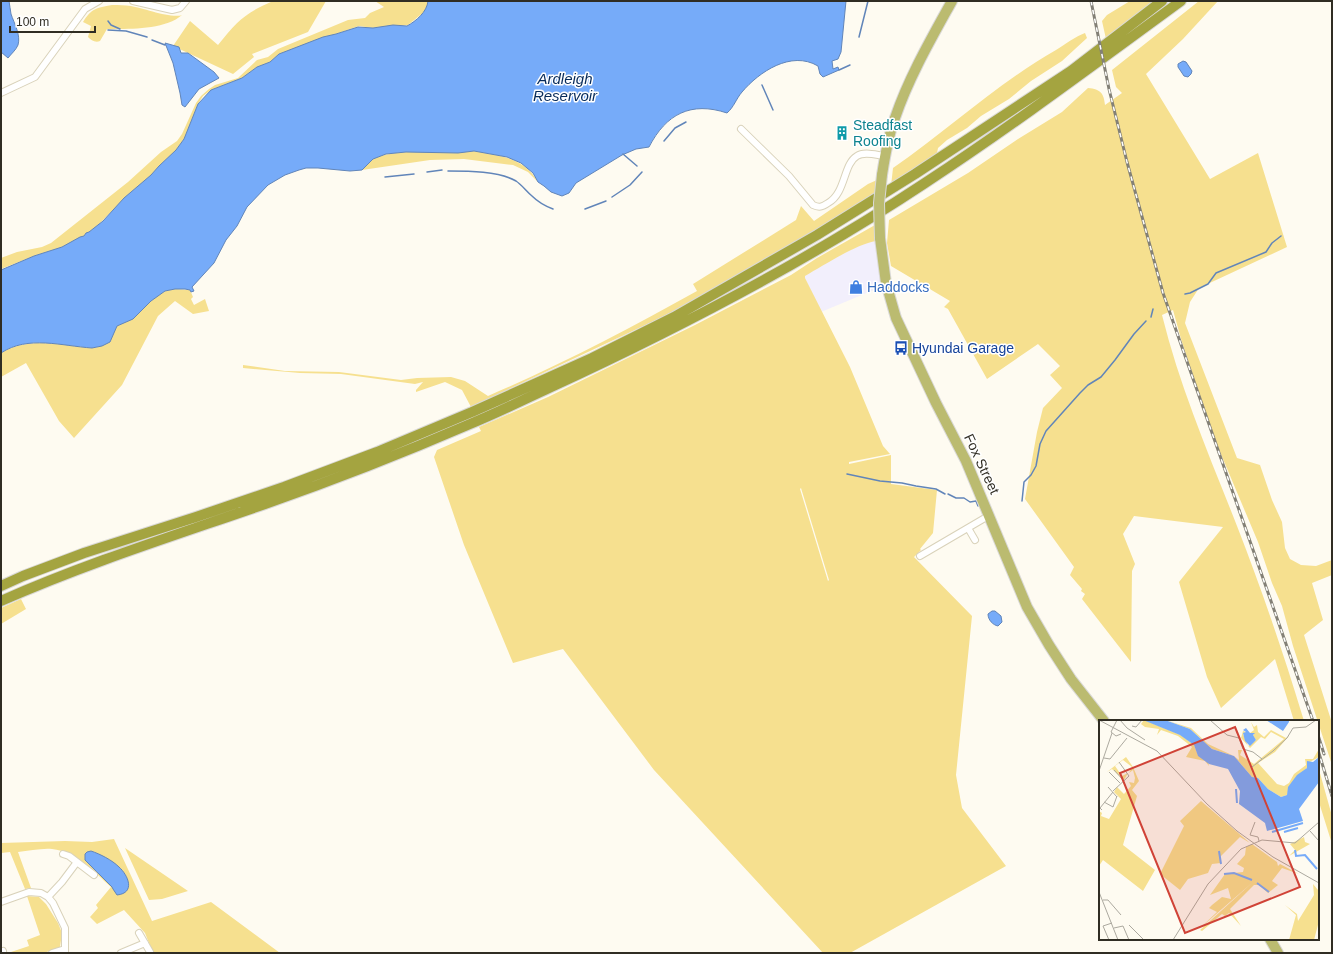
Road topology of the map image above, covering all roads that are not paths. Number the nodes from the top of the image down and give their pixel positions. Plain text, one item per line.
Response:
1 (99, 1) edge
2 (133, 1) edge
3 (186, 1) edge
4 (952, 1) edge
5 (1162, 1) edge
6 (1181, 1) edge
7 (1, 92) edge
8 (741, 129) dead end
9 (885, 156) junction
10 (985, 518) junction
11 (968, 528) junction
12 (976, 540) dead end
13 (920, 556) dead end
14 (1, 586) edge
15 (1, 601) edge
16 (1103, 720) edge
17 (63, 854) dead end
18 (77, 862) junction
19 (94, 875) dead end
20 (48, 897) junction
21 (1, 902) edge
22 (139, 933) dead end
23 (1271, 940) edge
24 (145, 943) junction
25 (65, 951) edge
26 (150, 952) edge
27 (52, 953) edge
28 (121, 953) edge
29 (1278, 953) edge

1 - 7 street
2 - 3 street
4 - 9 main road, Fox Street
5 - 14 highway
6 - 15 highway
8 - 9 street
9 - 10 main road, Fox Street, bridge
10 - 11 street
10 - 16 main road, Fox Street
11 - 12 street
11 - 13 street
17 - 18 street
18 - 19 street
18 - 20 street
20 - 21 street
20 - 25 street
22 - 24 street
23 - 29 main road
24 - 26 street
24 - 28 street
25 - 27 street

